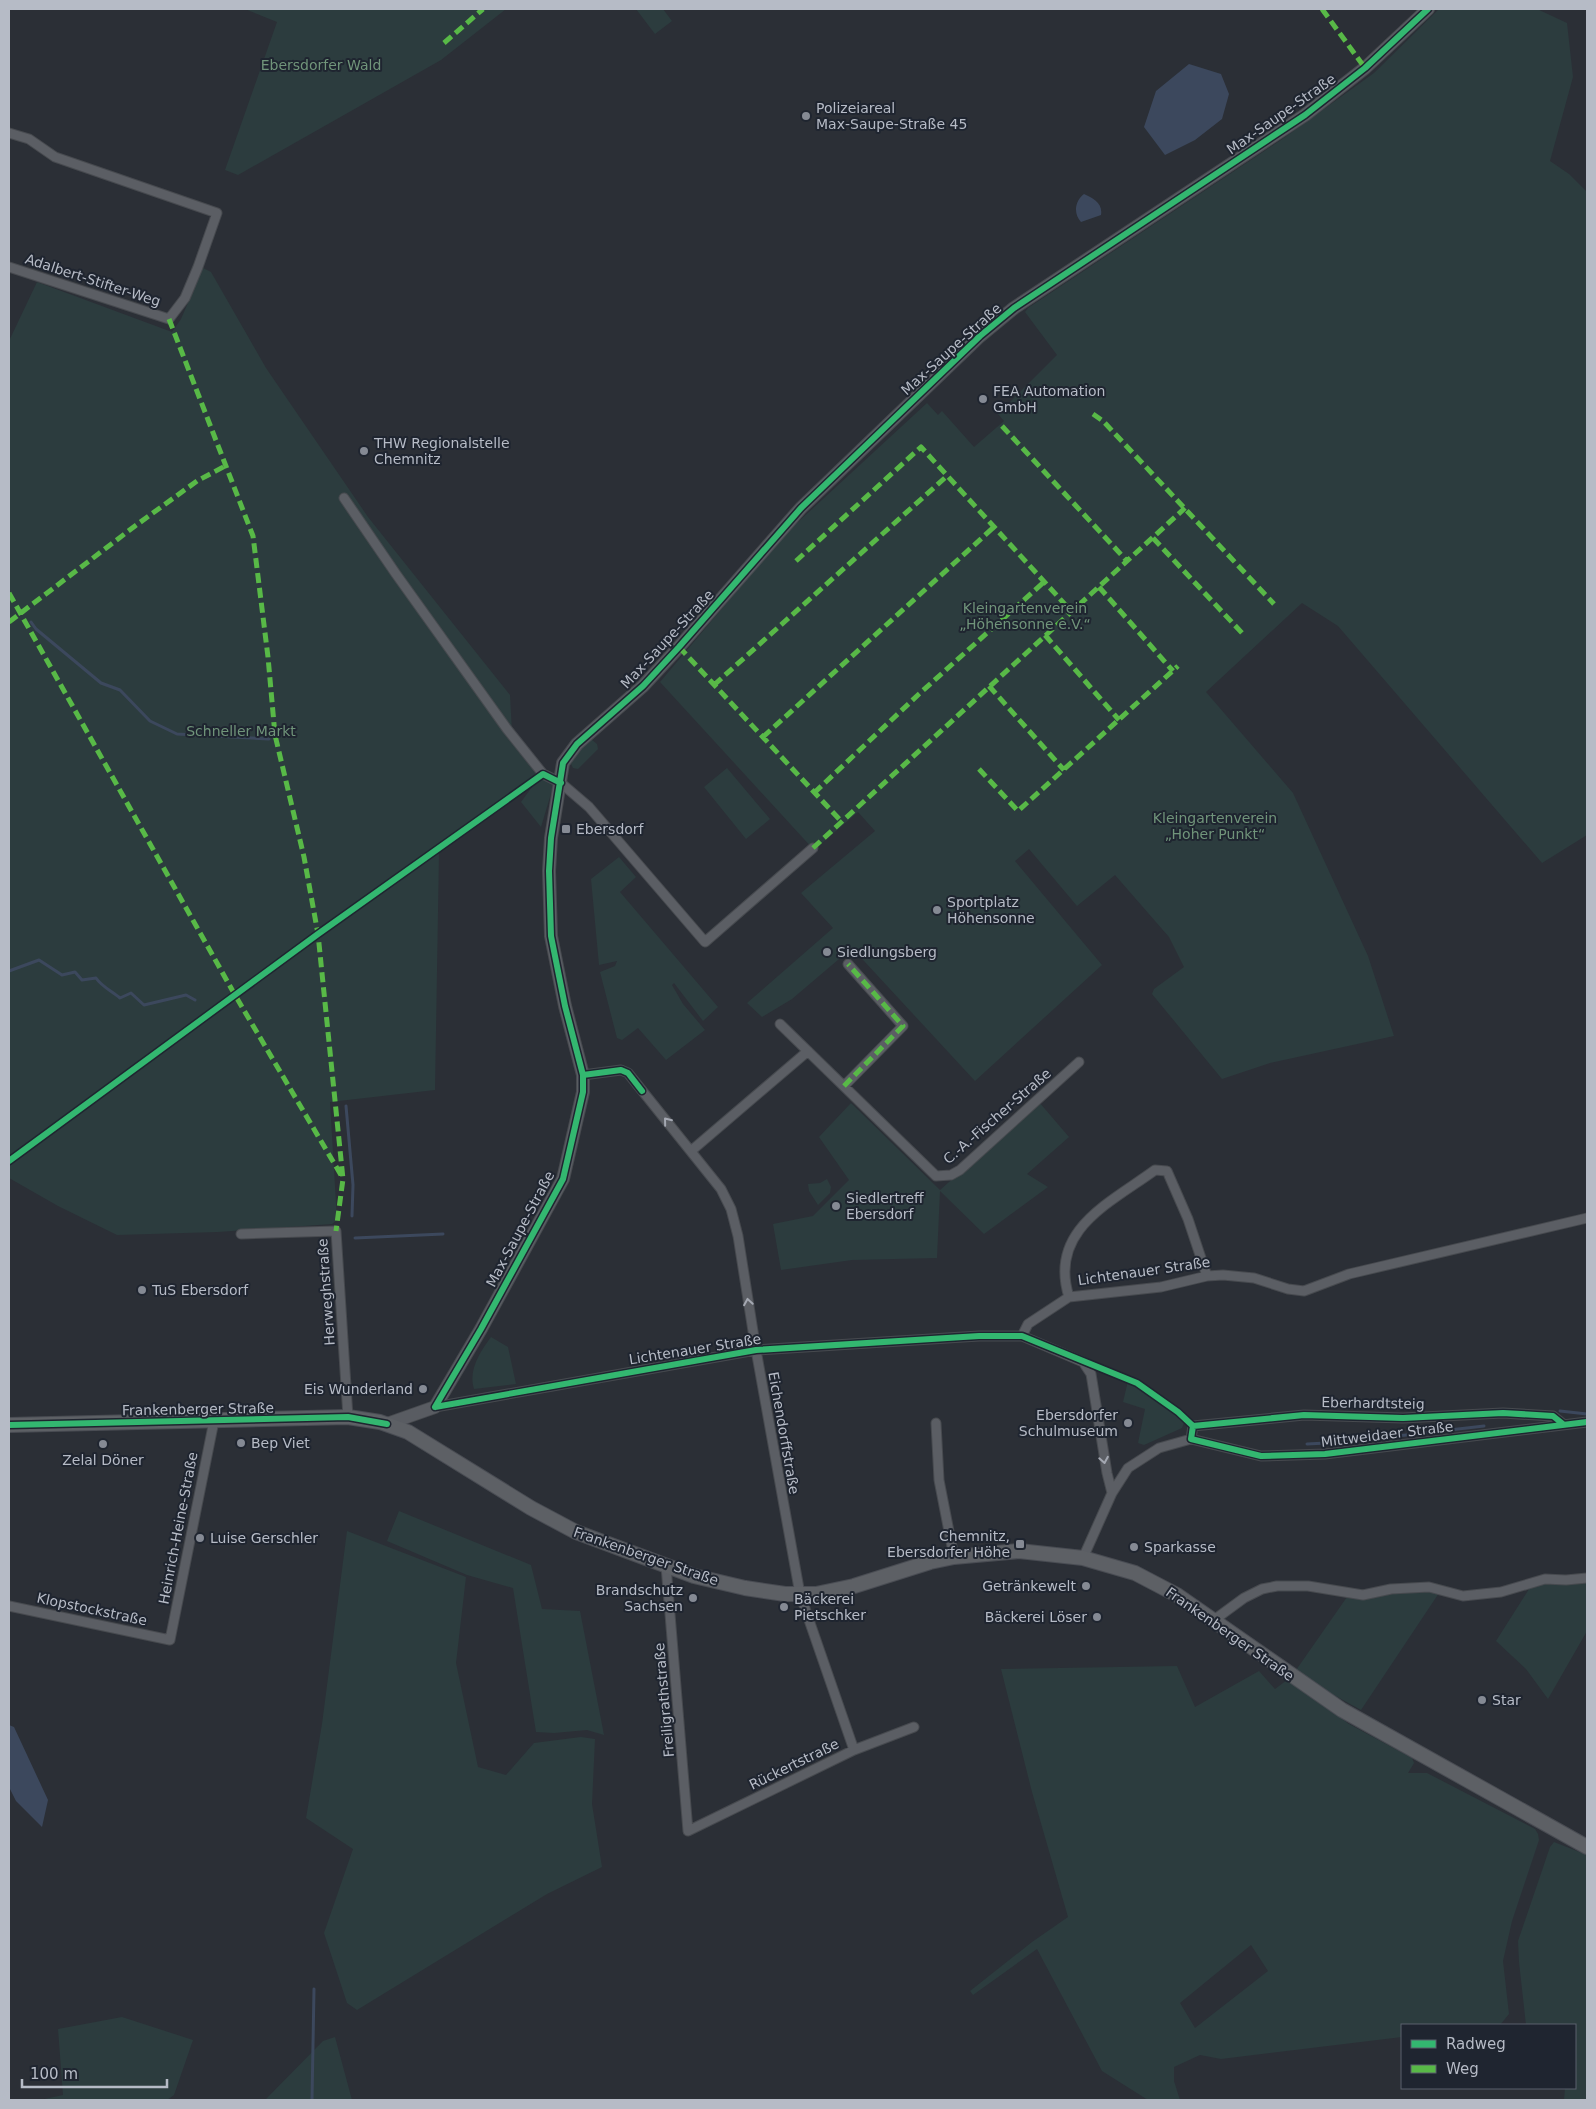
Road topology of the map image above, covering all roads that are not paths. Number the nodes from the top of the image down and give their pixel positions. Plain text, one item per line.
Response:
1 (1428, 9) edge
2 (9, 133) edge
3 (9, 267) edge
4 (344, 498) dead end
5 (561, 783) junction
6 (813, 848) dead end
7 (848, 964) dead end
8 (780, 1024) dead end
9 (808, 1051) junction
10 (1079, 1062) dead end
11 (583, 1075) junction
12 (844, 1086) junction
13 (691, 1151) junction
14 (1587, 1218) edge
15 (241, 1234) dead end
16 (1207, 1276) junction
17 (1069, 1297) junction
18 (1022, 1336) junction
19 (756, 1350) junction
20 (435, 1407) junction
21 (348, 1417) junction
22 (214, 1421) junction
23 (1587, 1422) edge
24 (936, 1423) dead end
25 (387, 1424) junction
26 (1563, 1424) junction
27 (9, 1425) edge
28 (1191, 1439) junction
29 (1112, 1493) junction
30 (954, 1557) junction
31 (1083, 1558) junction
32 (666, 1566) junction
33 (1587, 1578) edge
34 (800, 1594) junction
35 (9, 1606) edge
36 (1214, 1620) junction
37 (170, 1640) joint
38 (914, 1727) dead end
39 (854, 1750) junction
40 (688, 1831) joint
41 (1587, 1847) edge

1 - 5 street, Max-Saupe-Straße
2 - 3 street, Adalbert-Stifter-Weg
4 - 5 street
5 - 6 street
5 - 11 street, Max-Saupe-Straße
7 - 12 street
8 - 9 street, C.-A.-Fischer-Straße
9 - 12 street, C.-A.-Fischer-Straße
9 - 13 street
10 - 12 street, C.-A.-Fischer-Straße
13 -> 11 street, Eichendorffstraße
11 - 20 street, Max-Saupe-Straße
19 -> 13 street, Eichendorffstraße
14 - 16 street, Lichtenauer Straße
15 - 21 street, Herweghstraße
16 - 17 street, Lichtenauer Straße
16 - 17 street
17 - 18 street, Lichtenauer Straße
18 - 19 street, Lichtenauer Straße
18 -> 29 street
19 - 20 street, Lichtenauer Straße
19 - 34 street, Eichendorffstraße
20 - 25 street, Lichtenauer Straße
21 - 22 main road, Frankenberger Straße
21 - 25 main road, Frankenberger Straße
22 - 27 main road, Frankenberger Straße
22 - 37 street, Heinrich-Heine-Straße
23 - 26 street, Mittweidaer Straße
24 - 30 street
25 - 32 main road, Frankenberger Straße
26 - 28 street, Mittweidaer Straße
26 - 28 street, Eberhardtsteig
28 - 29 street, Mittweidaer Straße
29 - 31 street, Mittweidaer Straße
30 - 31 main road, Frankenberger Straße
30 - 34 main road, Frankenberger Straße
31 - 36 main road, Frankenberger Straße
32 - 34 main road, Frankenberger Straße
32 - 40 street, Freiligrathstraße
33 - 36 street
34 - 39 street, Eichendorffstraße
35 - 37 street, Klopstockstraße
36 - 41 main road, Frankenberger Straße
38 - 39 street, Rückertstraße
39 - 40 street, Rückertstraße

